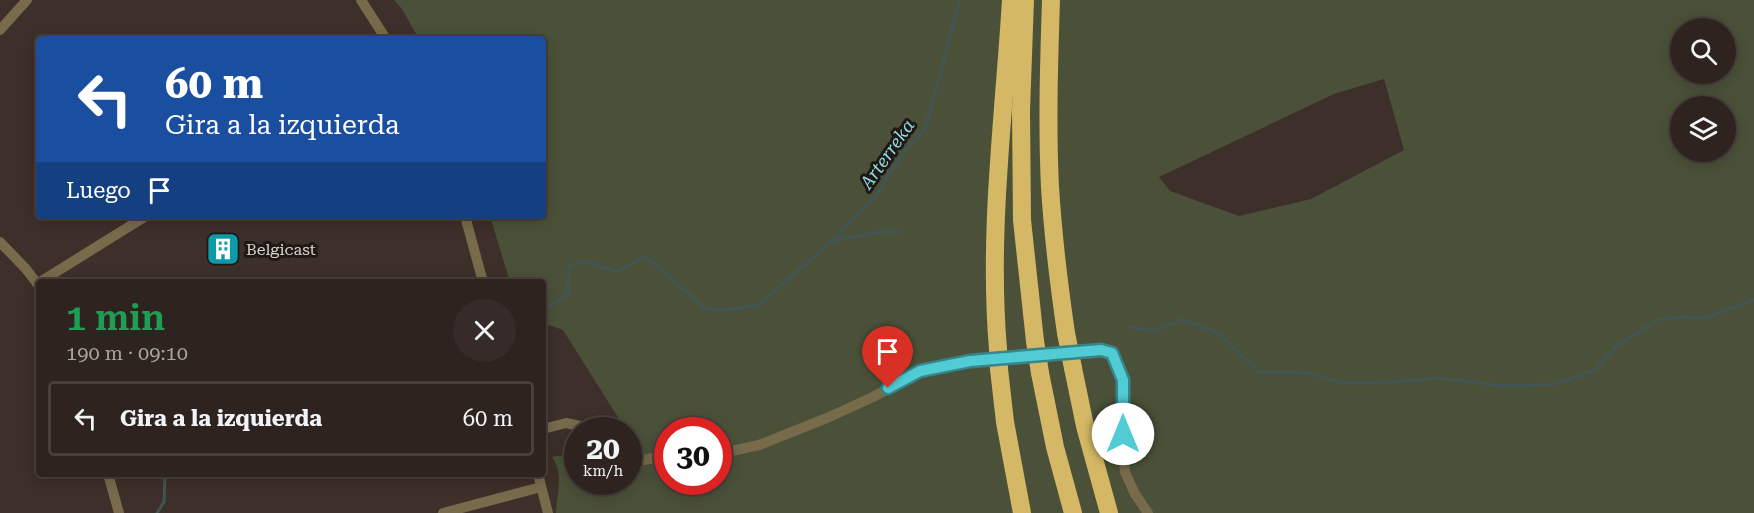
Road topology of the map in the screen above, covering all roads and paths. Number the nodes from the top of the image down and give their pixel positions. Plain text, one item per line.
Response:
1 (27, 0) edge
2 (361, 0) edge
3 (1011, 0) edge
4 (1025, 0) edge
5 (1051, 0) edge
6 (0, 30) edge
7 (384, 36) edge
8 (141, 219) edge
9 (466, 219) edge
10 (0, 242) edge
11 (47, 279) edge
12 (482, 279) edge
13 (36, 281) edge
14 (564, 424) edge
15 (546, 428) edge
16 (732, 451) edge
17 (109, 477) edge
18 (539, 477) edge
19 (541, 487) junction
20 (119, 513) edge
21 (443, 513) edge
22 (548, 513) edge
23 (1022, 513) edge
24 (1073, 513) edge
25 (1109, 513) edge
26 (1148, 513) edge

1 - 6 street
2 - 7 street
3 - 23 highway, bridge
4 - 24 highway, bridge
5 - 25 highway, bridge
8 - 11 street
9 - 12 street
10 - 13 street
14 - 15 street
16 - 26 street
17 - 20 street
18 - 19 street
19 - 21 street
19 - 22 street

